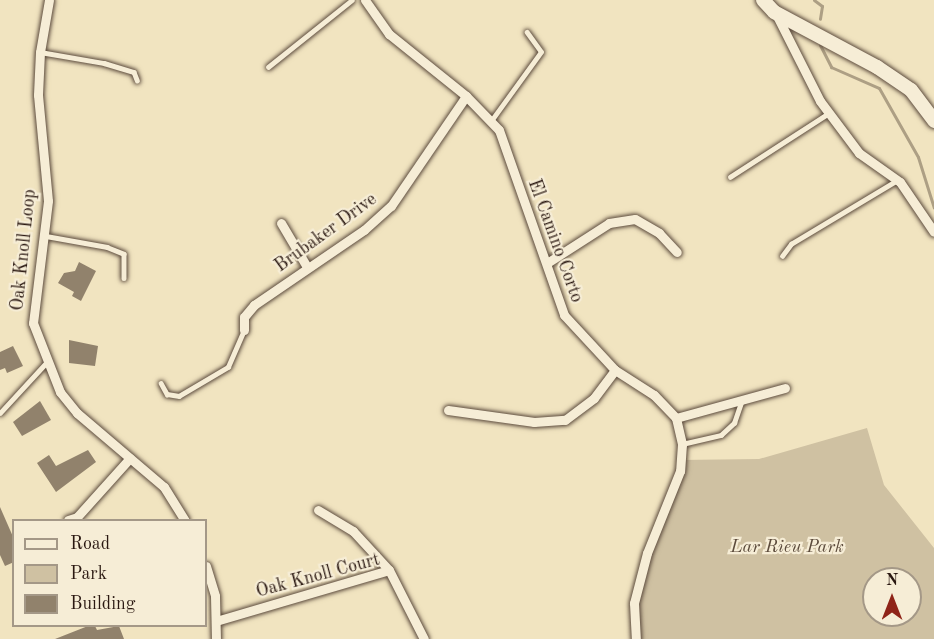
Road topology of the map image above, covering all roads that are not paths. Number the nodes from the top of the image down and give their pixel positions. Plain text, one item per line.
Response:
1 (49, 0) edge
2 (352, 0) edge
3 (365, 0) edge
4 (763, 0) edge
5 (774, 12) junction
6 (527, 33) dead end
7 (40, 52) junction
8 (268, 67) dead end
9 (137, 80) dead end
10 (466, 96) junction
11 (829, 113) junction
12 (491, 121) junction
13 (934, 121) edge
14 (730, 177) dead end
15 (897, 180) junction
16 (280, 223) dead end
17 (934, 232) edge
18 (46, 236) junction
19 (677, 252) dead end
20 (782, 256) dead end
21 (547, 263) junction
22 (307, 267) junction
23 (123, 278) dead end
24 (244, 330) joint
25 (46, 363) junction
26 (615, 370) junction
27 (161, 384) dead end
28 (785, 388) dead end
29 (742, 397) junction
30 (448, 410) dead end
31 (0, 413) edge
32 (676, 417) junction
33 (682, 444) junction
34 (130, 458) junction
35 (318, 510) dead end
36 (71, 519) edge
37 (184, 519) edge
38 (389, 570) junction
39 (207, 572) edge
40 (216, 621) junction
41 (216, 639) edge
42 (424, 639) edge
43 (636, 639) edge

1 - 7 street, Oak Knoll Loop
2 - 8 lane
3 - 10 street, El Camino Corto
4 - 5 street
5 - 11 street
5 - 13 street
6 - 12 lane
7 - 9 lane
7 - 18 street, Oak Knoll Loop
10 - 12 street, El Camino Corto
10 - 22 street, Brubaker Drive
11 - 14 lane
11 - 15 street
12 - 21 street, El Camino Corto
15 - 17 street
15 - 20 lane
16 - 22 street
18 - 23 lane
18 - 25 street, Oak Knoll Loop
19 - 21 street
21 - 26 street, El Camino Corto
22 - 24 street, Brubaker Drive
24 - 27 lane
25 - 31 lane
25 - 34 street, Oak Knoll Loop
26 - 30 street
26 - 32 street, El Camino Corto
28 - 29 street
29 - 32 street
29 - 33 lane
32 - 33 street
33 - 43 street
34 - 36 street
34 - 37 street, Oak Knoll Loop
35 - 38 street
38 - 40 street, Oak Knoll Court
38 - 42 street, Oak Knoll Court
39 - 40 street
40 - 41 street

